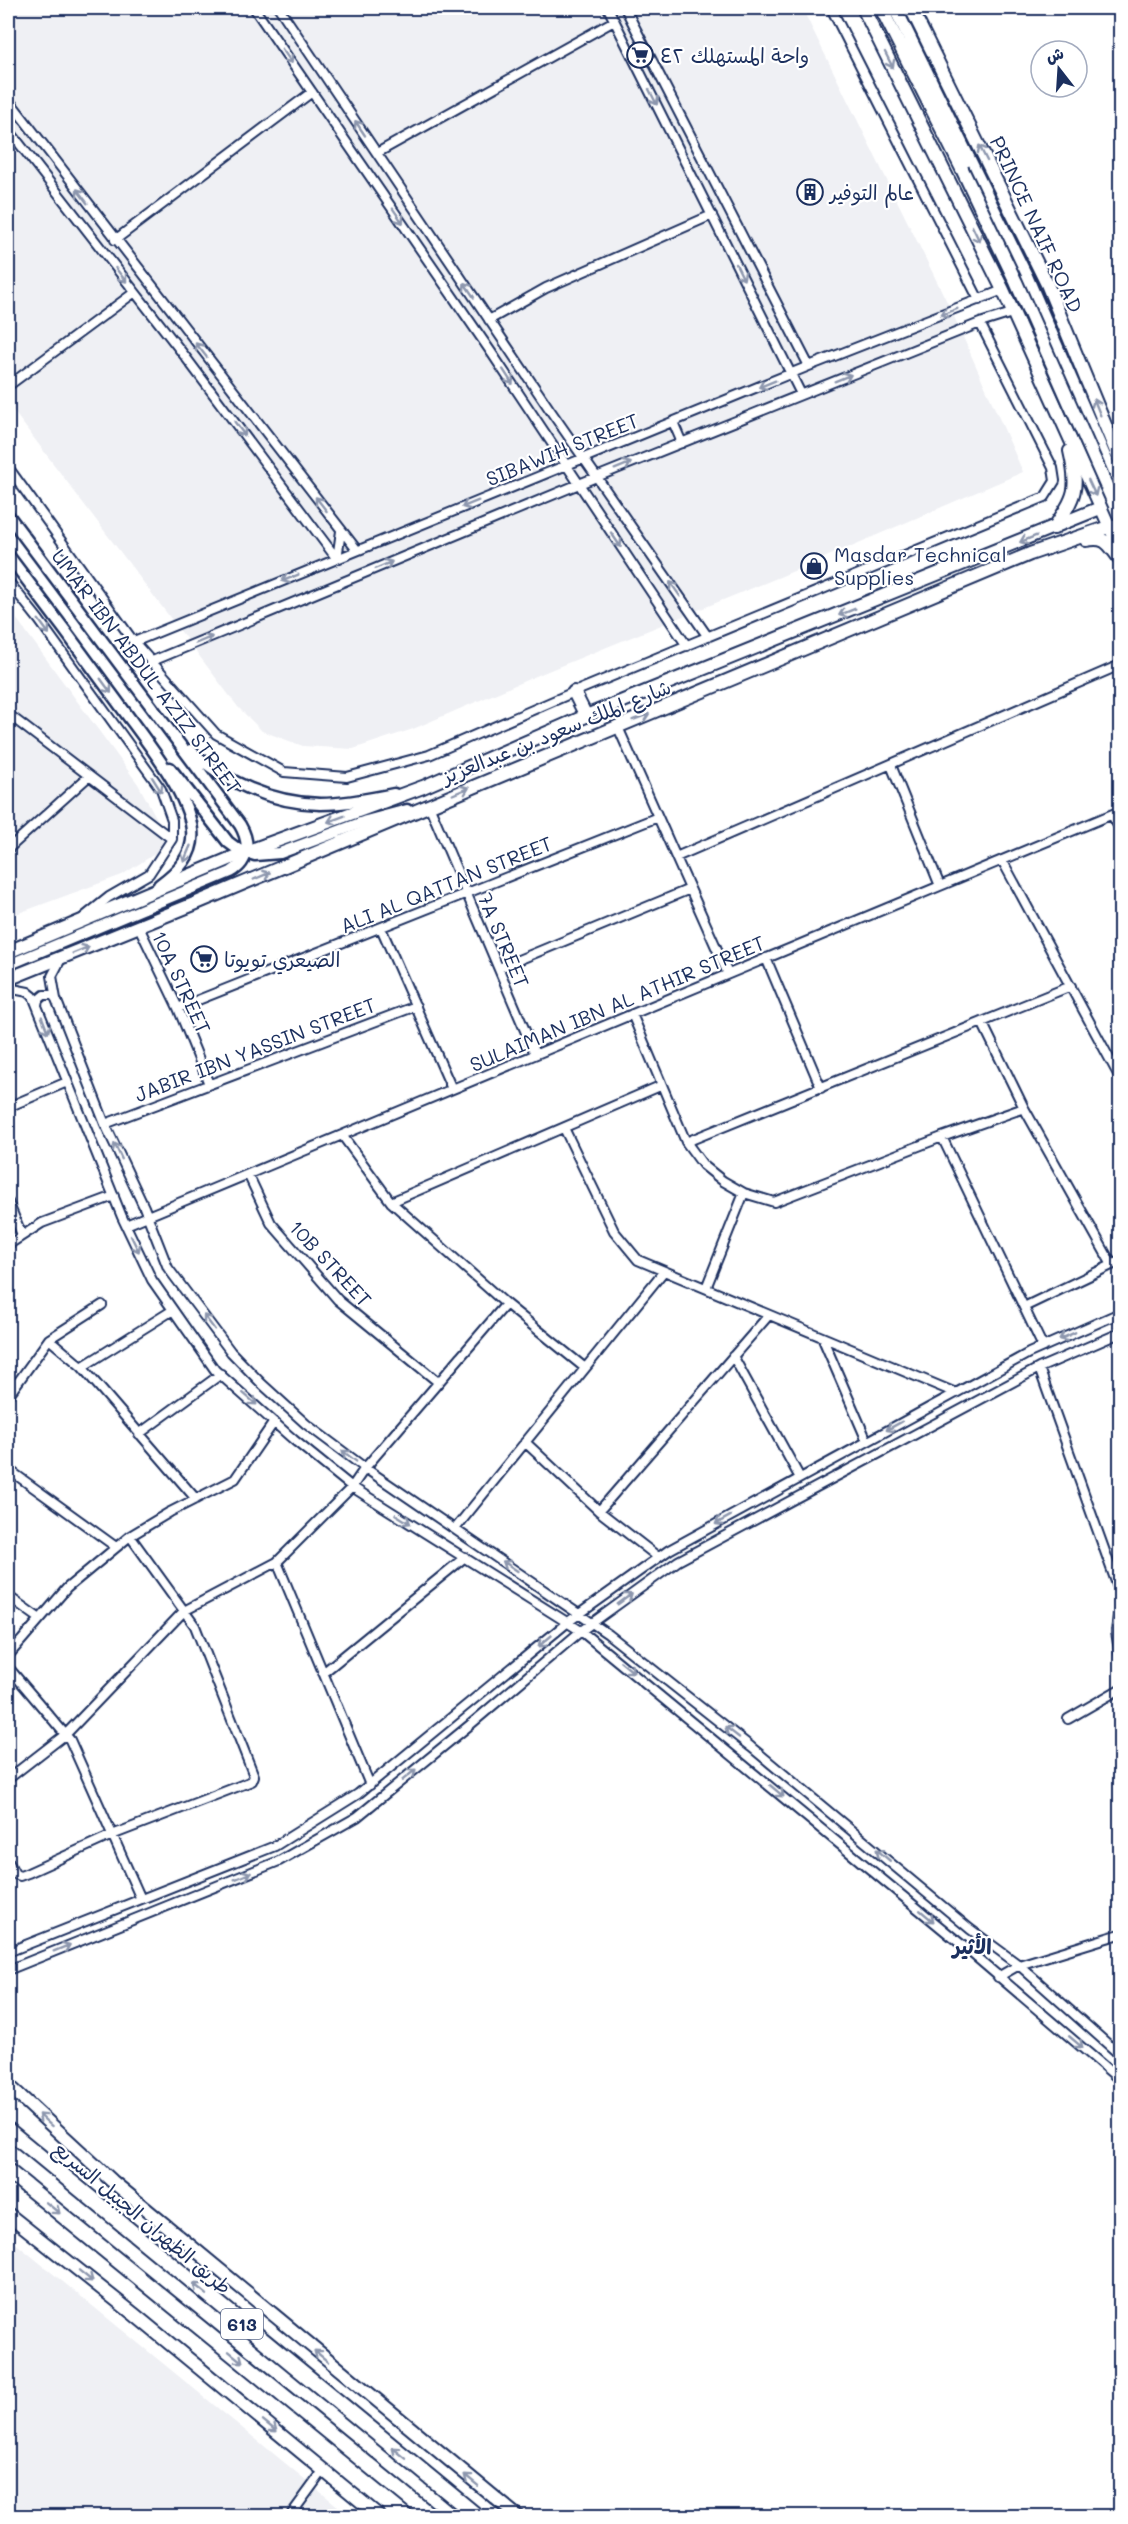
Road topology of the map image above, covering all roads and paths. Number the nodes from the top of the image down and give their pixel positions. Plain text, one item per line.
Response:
1 (254, 8) edge
2 (279, 8) edge
3 (608, 8) edge
4 (625, 8) edge
5 (831, 8) edge
6 (863, 8) edge
7 (881, 8) edge
8 (895, 8) edge
9 (911, 8) edge
10 (614, 21) junction
11 (312, 92) junction
12 (8, 99) edge
13 (8, 129) edge
14 (377, 153) junction
15 (967, 166) junction
16 (711, 215) junction
17 (115, 240) junction
18 (1003, 290) junction
19 (135, 292) junction
20 (979, 300) junction
21 (1012, 313) junction
22 (489, 320) junction
23 (980, 323) junction
24 (809, 366) junction
25 (791, 374) junction
26 (8, 386) edge
27 (801, 394) junction
28 (673, 422) junction
29 (1066, 429) junction
30 (682, 443) junction
31 (1116, 448) edge
32 (584, 459) junction
33 (1120, 461) edge
34 (566, 465) junction
35 (8, 467) edge
36 (597, 477) junction
37 (579, 484) junction
38 (1120, 493) edge
39 (1120, 500) edge
40 (1102, 508) junction
41 (8, 515) edge
42 (1120, 517) edge
43 (1115, 525) edge
44 (1054, 528) junction
45 (341, 531) junction
46 (1120, 549) edge
47 (357, 550) junction
48 (1030, 554) junction
49 (8, 555) edge
50 (336, 559) junction
51 (1120, 559) edge
52 (12, 566) edge
53 (8, 581) edge
54 (708, 637) junction
55 (134, 642) junction
56 (687, 646) junction
57 (150, 662) junction
58 (1120, 665) edge
59 (574, 692) junction
60 (8, 714) edge
61 (586, 716) junction
62 (617, 725) junction
63 (166, 726) junction
64 (146, 741) junction
65 (891, 765) junction
66 (89, 776) junction
67 (423, 787) junction
68 (429, 805) junction
69 (1120, 811) edge
70 (1112, 815) junction
71 (658, 817) junction
72 (1120, 829) edge
73 (172, 839) junction
74 (8, 849) edge
75 (246, 852) junction
76 (676, 857) junction
77 (1002, 860) junction
78 (940, 886) junction
79 (690, 889) junction
80 (147, 894) junction
81 (467, 894) junction
82 (72, 926) junction
83 (139, 927) junction
84 (381, 928) junction
85 (8, 952) edge
86 (62, 958) junction
87 (766, 958) junction
88 (8, 965) edge
89 (499, 968) junction
90 (728, 974) junction
91 (8, 979) edge
92 (1071, 986) junction
93 (8, 988) edge
94 (56, 999) junction
95 (38, 1005) junction
96 (416, 1006) junction
97 (178, 1008) junction
98 (632, 1014) junction
99 (982, 1022) junction
100 (536, 1054) junction
101 (1120, 1078) edge
102 (68, 1082) junction
103 (209, 1084) junction
104 (660, 1086) junction
105 (821, 1088) junction
106 (452, 1089) junction
107 (8, 1107) edge
108 (1024, 1108) junction
109 (105, 1124) junction
110 (564, 1128) junction
111 (342, 1135) junction
112 (942, 1137) junction
113 (686, 1142) junction
114 (248, 1174) junction
115 (744, 1193) junction
116 (114, 1196) junction
117 (8, 1202) edge
118 (391, 1202) junction
119 (148, 1216) junction
120 (126, 1225) junction
121 (22, 1235) junction
122 (8, 1245) edge
123 (1120, 1261) edge
124 (1112, 1265) junction
125 (664, 1271) junction
126 (706, 1288) junction
127 (506, 1304) junction
128 (102, 1305) dead end
129 (1024, 1307) junction
130 (173, 1310) junction
131 (1120, 1313) edge
132 (769, 1315) junction
133 (1120, 1333) edge
134 (822, 1337) junction
135 (49, 1339) junction
136 (1043, 1347) junction
137 (734, 1356) junction
138 (82, 1367) junction
139 (585, 1368) junction
140 (1039, 1368) junction
141 (221, 1374) junction
142 (8, 1378) edge
143 (438, 1382) junction
144 (16, 1385) junction
145 (956, 1393) junction
146 (8, 1396) edge
147 (274, 1422) junction
148 (139, 1434) junction
149 (867, 1441) junction
150 (525, 1442) junction
151 (365, 1468) junction
152 (8, 1469) edge
153 (800, 1478) junction
154 (352, 1487) junction
155 (196, 1499) junction
156 (599, 1511) junction
157 (454, 1528) junction
158 (130, 1536) junction
159 (116, 1547) junction
160 (465, 1557) junction
161 (658, 1557) junction
162 (277, 1562) junction
163 (1120, 1593) edge
164 (8, 1596) edge
165 (1120, 1600) edge
166 (184, 1611) junction
167 (580, 1613) junction
168 (40, 1619) junction
169 (568, 1622) junction
170 (593, 1623) junction
171 (581, 1630) junction
172 (8, 1656) edge
173 (1120, 1656) edge
174 (8, 1667) edge
175 (323, 1673) junction
176 (1120, 1689) edge
177 (1068, 1719) dead end
178 (66, 1734) junction
179 (8, 1779) edge
180 (370, 1785) junction
181 (112, 1835) junction
182 (8, 1861) edge
183 (141, 1899) junction
184 (1120, 1934) edge
185 (8, 1952) edge
186 (1018, 1965) junction
187 (8, 1970) edge
188 (998, 1977) junction
189 (1120, 2055) edge
190 (1120, 2080) edge
191 (8, 2085) edge
192 (8, 2120) edge
193 (8, 2130) edge
194 (8, 2171) edge
195 (68, 2181) junction
196 (8, 2214) edge
197 (323, 2471) junction
198 (290, 2517) edge
199 (379, 2517) edge
200 (430, 2517) edge
201 (477, 2517) edge
202 (517, 2517) edge

1 -> 11 street
14 -> 2 street
3 - 10 street
4 - 24 street
5 - 20 street
6 -> 18 main road
7 - 15 main road
8 - 15 main road
31 -> 9 main road, PRINCE NAIF ROAD
10 - 14 street
10 -> 16 street
11 - 17 street
11 -> 34 street
17 -> 12 street
13 -> 19 street
22 -> 14 street
15 - 38 main road
15 - 42 main road, bridge
16 - 22 street
16 -> 25 street
45 -> 17 street
18 - 20 street, SIBAWIH STREET
18 - 21 main road
19 - 26 street
19 -> 50 street
20 -> 24 street, SIBAWIH STREET
21 - 23 street, SIBAWIH STREET
21 - 29 main road
22 - 32 street
27 -> 23 street, SIBAWIH STREET
23 - 54 street
24 - 25 street, SIBAWIH STREET
25 - 27 street
25 -> 28 street, SIBAWIH STREET
27 - 30 street, SIBAWIH STREET
28 - 30 street
28 - 32 street, SIBAWIH STREET
29 -> 40 main road
29 - 44 main road
36 -> 30 street, SIBAWIH STREET
31 - 33 main road, PRINCE NAIF ROAD
32 - 34 street, SIBAWIH STREET
32 - 36 street
34 - 37 street
34 -> 47 street, SIBAWIH STREET
35 - 55 street
36 - 37 street, SIBAWIH STREET
54 -> 36 street
37 -> 56 street
57 -> 37 street, SIBAWIH STREET
39 - 40 main road, شارع الملك سعود بن عبدالعزيز
40 - 43 main road
40 - 44 main road, شارع الملك سعود بن عبدالعزيز
41 - 63 main road, UMAR IBN ABDUL AZIZ STREET
43 - 46 main road
43 - 48 main road, شارع الملك سعود بن عبدالعزيز
44 -> 61 main road, شارع الملك سعود بن عبدالعزيز
45 - 47 street
45 - 50 street
47 - 50 street, SIBAWIH STREET
48 - 51 main road
62 -> 48 main road, شارع الملك سعود بن عبدالعزيز
49 - 52 main road
50 -> 55 street, SIBAWIH STREET
52 -> 64 main road
53 -> 73 street
54 - 56 street
55 - 57 street
56 - 59 street
57 - 59 street
58 - 65 street
59 - 61 main road
60 - 66 street
61 - 67 main road, شارع الملك سعود بن عبدالعزيز
68 -> 62 main road, شارع الملك سعود بن عبدالعزيز
62 - 71 street
63 - 67 main road
63 - 75 main road, UMAR IBN ABDUL AZIZ STREET
64 - 75 main road
64 -> 80 main road
65 - 76 street
65 - 78 street
66 - 73 street
66 - 74 street
67 -> 75 main road, شارع الملك سعود بن عبدالعزيز
68 - 75 main road
68 - 81 street, 7A STREET
83 -> 68 main road, شارع الملك سعود بن عبدالعزيز
69 - 70 street, SULAIMAN IBN AL ATHIR STREET
70 - 72 street
70 - 77 street, SULAIMAN IBN AL ATHIR STREET
71 - 76 street
71 - 81 street, ALI AL QATTAN STREET
73 - 82 street
75 - 80 main road, شارع الملك سعود بن عبدالعزيز
75 - 88 main road
76 - 79 street
77 - 78 street, SULAIMAN IBN AL ATHIR STREET
77 - 92 street
78 - 87 street, SULAIMAN IBN AL ATHIR STREET
79 - 89 street
79 - 90 street
80 - 82 main road, شارع الملك سعود بن عبدالعزيز
81 - 84 street, ALI AL QATTAN STREET
81 - 89 street, 7A STREET
82 - 85 main road, شارع الملك سعود بن عبدالعزيز
86 -> 83 main road, شارع الملك سعود بن عبدالعزيز
83 - 97 street, 10A STREET
84 - 96 street
84 - 97 street, ALI AL QATTAN STREET
86 - 91 main road, شارع الملك سعود بن عبدالعزيز
86 - 94 street
87 - 90 street, SULAIMAN IBN AL ATHIR STREET
87 - 105 street
89 - 100 street, 7A STREET
90 - 98 street, SULAIMAN IBN AL ATHIR STREET
92 - 99 street
92 - 101 street
93 - 95 street
94 - 95 street
94 - 109 street
95 -> 102 street
96 - 103 street, JABIR IBN YASSIN STREET
96 - 106 street
97 - 103 street, 10A STREET
98 - 100 street, SULAIMAN IBN AL ATHIR STREET
98 - 104 street
99 - 105 street
99 - 108 street
100 - 106 street, SULAIMAN IBN AL ATHIR STREET
102 - 107 street
102 - 116 street
103 - 109 street, JABIR IBN YASSIN STREET
104 - 110 street
104 - 113 street
105 - 113 street
106 - 111 street, SULAIMAN IBN AL ATHIR STREET
108 - 112 street
108 - 124 street
119 -> 109 street
110 - 118 street
110 - 125 street
111 - 114 street, SULAIMAN IBN AL ATHIR STREET
111 - 118 street
112 - 115 street
112 - 129 street
113 - 115 street
114 - 119 street, SULAIMAN IBN AL ATHIR STREET
114 - 143 street, 10B STREET
115 - 126 street
116 - 120 street
116 - 121 street
117 - 121 street
118 - 127 street
119 - 120 street, SULAIMAN IBN AL ATHIR STREET
151 -> 119 street
120 -> 130 street
121 - 122 street
123 - 124 street
124 - 129 street
125 - 126 street
125 - 139 street
126 - 132 street
127 - 139 street
127 - 143 street
128 - 135 street
129 - 136 street
130 - 138 street
130 - 141 street
131 -> 136 street
132 - 134 street
132 - 137 street
133 - 140 street
134 - 145 street
134 - 149 street
135 - 138 street
135 - 144 street
136 - 145 street
137 - 153 street
137 - 156 street
138 - 148 street
139 - 150 street
140 - 163 street
170 -> 140 street
141 -> 147 street
141 - 148 street
142 - 144 street
143 - 151 street
144 - 146 street
145 -> 149 street
147 - 154 street
147 - 155 street
148 - 155 street
149 - 153 street
150 - 156 street
150 - 157 street
151 - 154 street
151 - 157 street
152 - 159 street
153 -> 161 street
154 -> 160 street
154 - 162 street
155 - 158 street
156 - 161 street
167 -> 157 street
158 - 159 street
158 - 166 street
159 - 168 street
160 - 169 street
160 - 175 street
161 - 167 street
162 - 166 street
162 - 175 street
164 - 168 street
165 - 173 street
166 - 178 street
166 - 181 street
167 - 169 street
167 - 170 street
168 - 172 street
169 - 171 street
169 -> 180 street
170 - 171 street
186 -> 170 street
187 -> 171 street
171 -> 188 street
174 - 178 street
175 - 180 street
176 - 177 street
178 - 179 street
178 - 181 street
180 - 183 street
181 - 182 street
181 - 183 street
183 - 185 street
184 - 186 street
186 - 188 street
186 - 189 street
188 -> 190 street
202 -> 191 main road
192 - 195 highway
193 - 195 highway, طريق الظهران الجبيل السريع / 613
194 -> 200 highway, 613
201 -> 195 highway, طريق الظهران الجبيل السريع / 613
196 -> 197 main road
197 - 198 street
197 - 199 main road

